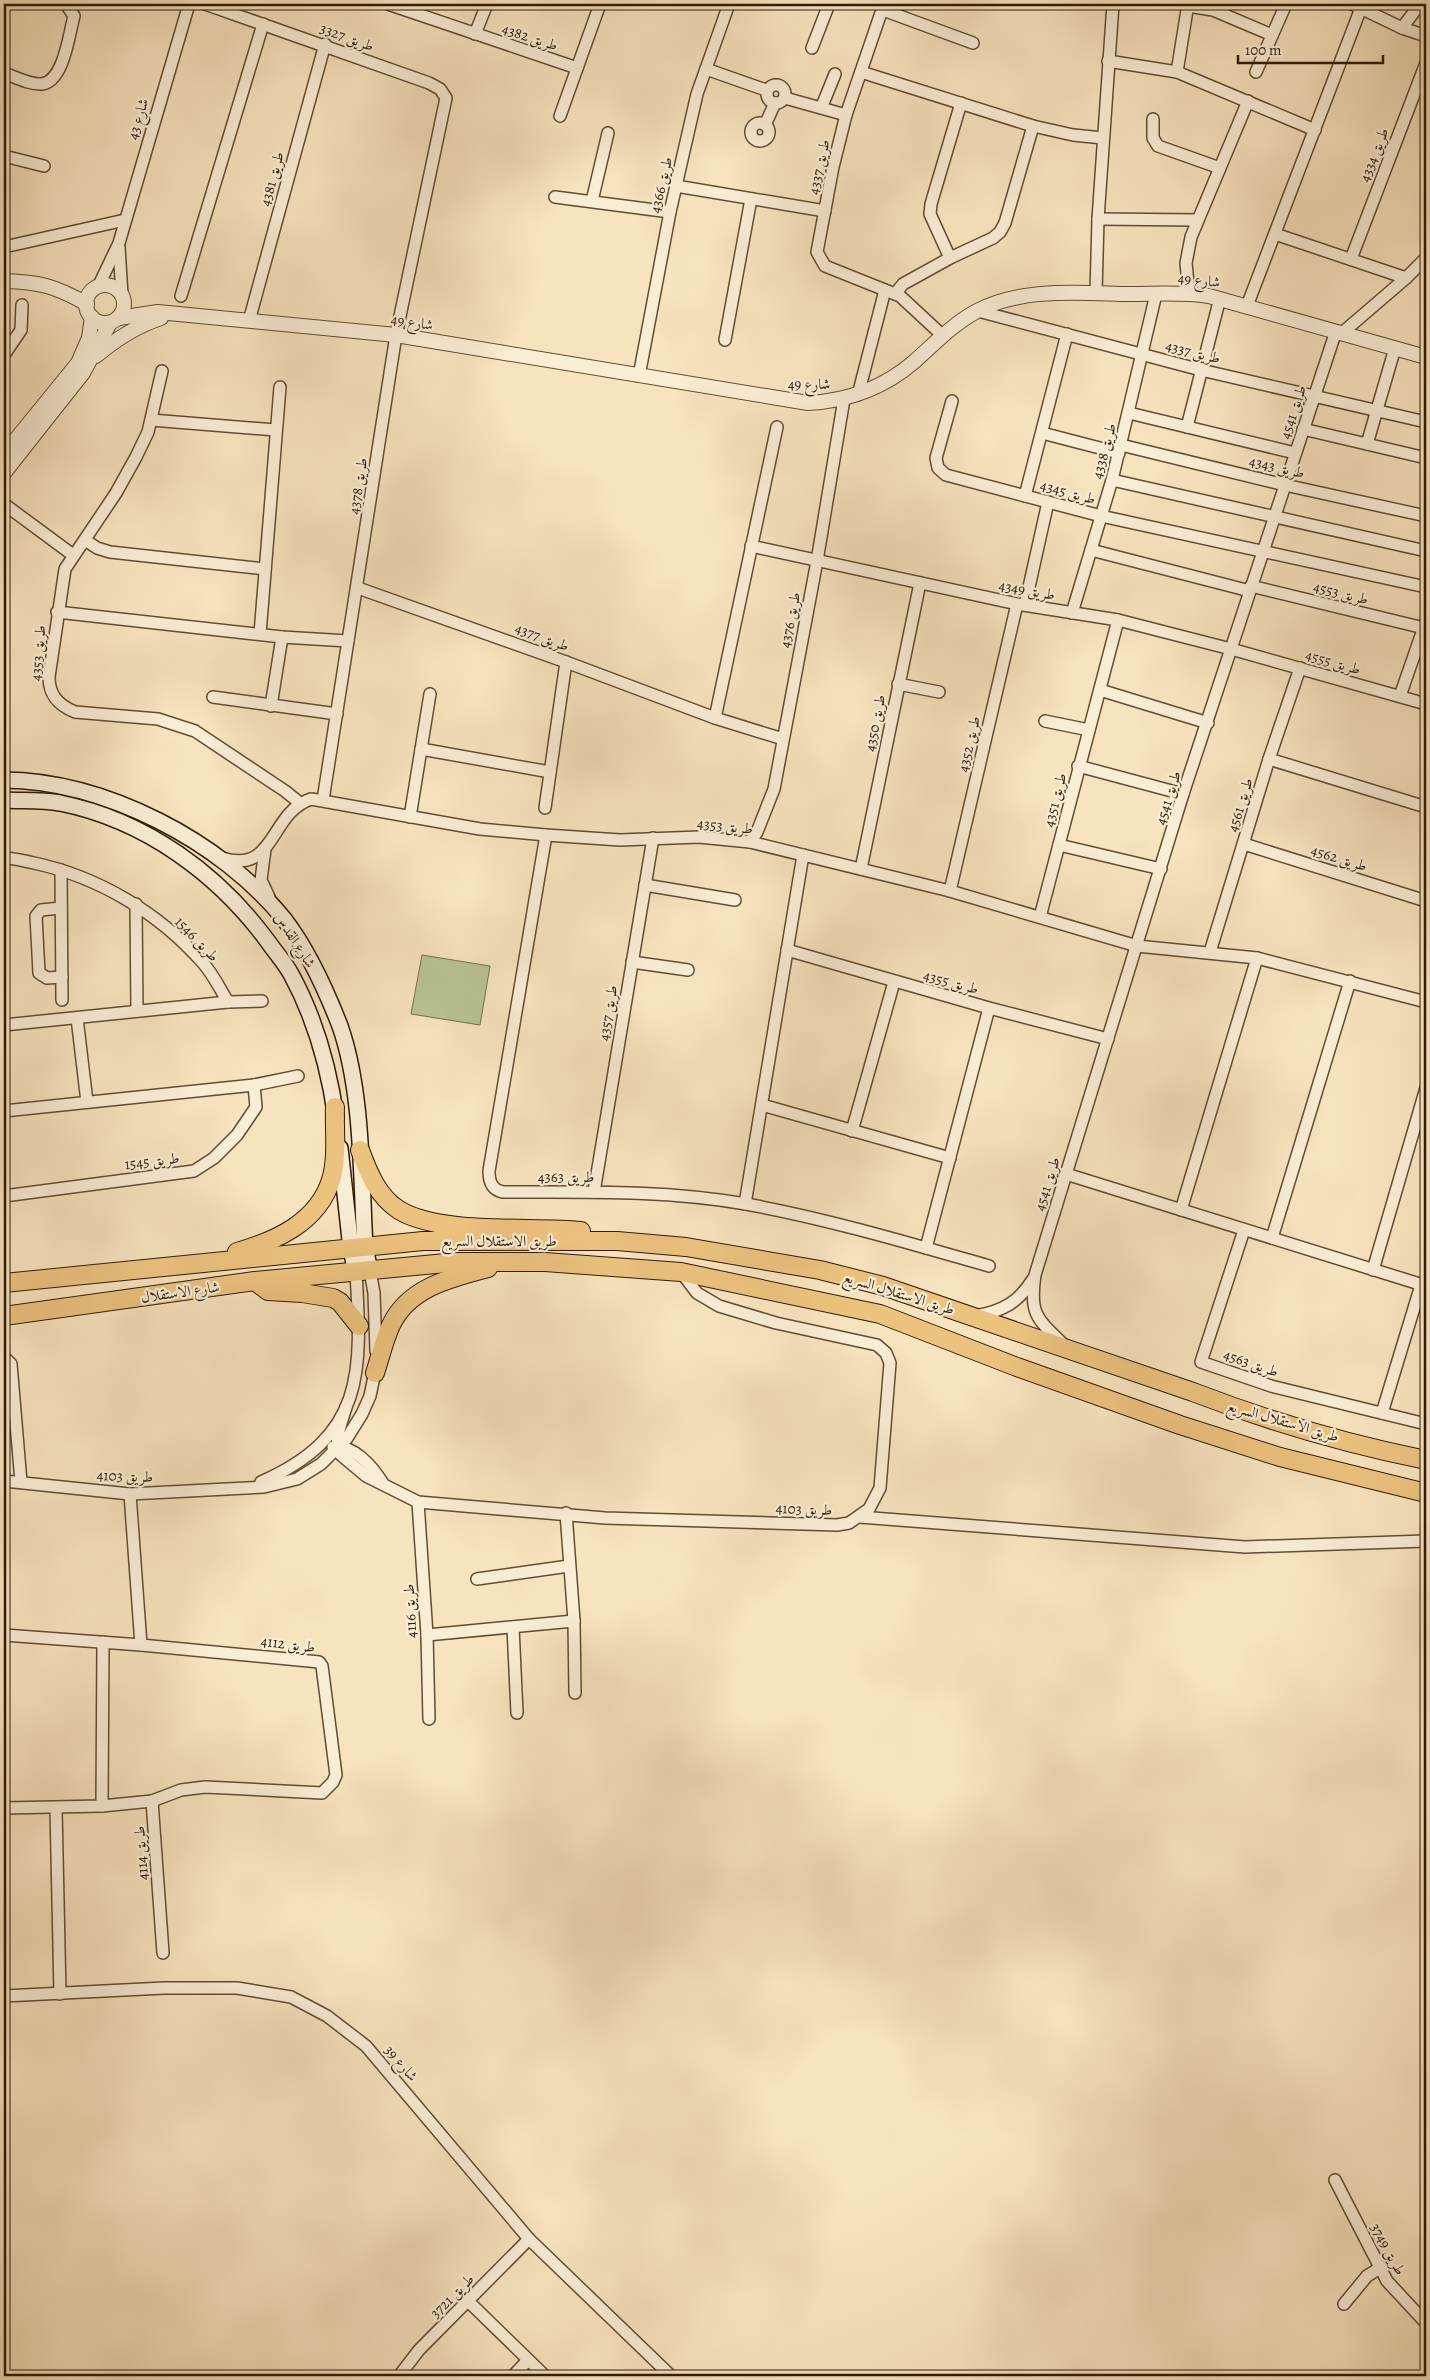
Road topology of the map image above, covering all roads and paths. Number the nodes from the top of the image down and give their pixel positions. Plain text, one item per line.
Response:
1 (66, 4) edge
2 (189, 4) edge
3 (205, 4) edge
4 (388, 4) edge
5 (487, 4) edge
6 (600, 4) edge
7 (729, 4) edge
8 (829, 4) edge
9 (1113, 4) edge
10 (1286, 4) edge
11 (1420, 4) edge
12 (1188, 5) edge
13 (1356, 6) edge
14 (884, 7) edge
15 (263, 24) junction
16 (1402, 28) junction
17 (475, 34) junction
18 (1272, 35) junction
19 (1426, 36) edge
20 (972, 43) dead end
21 (325, 44) junction
22 (812, 48) dead end
23 (1108, 61) junction
24 (1426, 63) edge
25 (577, 68) junction
26 (706, 69) junction
27 (861, 72) junction
28 (1177, 72) junction
29 (1256, 72) dead end
30 (4, 73) edge
31 (835, 74) dead end
32 (780, 100) junction
33 (1248, 101) junction
34 (960, 103) junction
35 (822, 106) junction
36 (846, 115) junction
37 (560, 116) dead end
38 (1154, 119) dead end
39 (765, 124) dead end
40 (1033, 126) junction
41 (1315, 130) junction
42 (608, 133) dead end
43 (1103, 138) junction
44 (4, 156) edge
45 (44, 166) dead end
46 (1220, 168) junction
47 (676, 186) junction
48 (555, 197) dead end
49 (751, 199) junction
50 (592, 201) junction
51 (825, 210) junction
52 (670, 212) junction
53 (1098, 219) junction
54 (125, 220) junction
55 (1197, 220) junction
56 (1275, 234) junction
57 (119, 243) junction
58 (4, 247) edge
59 (950, 258) junction
60 (1426, 258) edge
61 (1351, 259) junction
62 (1406, 278) junction
63 (4, 281) edge
64 (58, 288) junction
65 (97, 288) junction
66 (890, 292) junction
67 (1096, 293) junction
68 (1156, 294) junction
69 (1189, 294) junction
70 (181, 296) dead end
71 (122, 297) junction
72 (1220, 298) junction
73 (86, 304) junction
74 (22, 305) dead end
75 (1247, 306) junction
76 (978, 311) junction
77 (158, 312) junction
78 (173, 314) junction
79 (92, 318) junction
80 (114, 320) junction
81 (249, 321) junction
82 (1339, 332) junction
83 (1068, 334) junction
84 (396, 335) junction
85 (942, 335) junction
86 (725, 340) dead end
87 (1395, 348) junction
88 (4, 355) edge
89 (1143, 355) junction
90 (1426, 358) edge
91 (91, 360) junction
92 (1201, 370) junction
93 (162, 371) dead end
94 (640, 376) junction
95 (280, 387) dead end
96 (858, 395) junction
97 (1314, 396) junction
98 (844, 399) junction
99 (952, 400) dead end
100 (1376, 410) junction
101 (1129, 413) junction
102 (151, 420) junction
103 (1426, 422) edge
104 (777, 427) dead end
105 (1187, 427) junction
106 (1303, 429) junction
107 (276, 430) junction
108 (1042, 433) junction
109 (1367, 444) junction
110 (1120, 449) junction
111 (1295, 453) junction
112 (4, 454) edge
113 (1426, 458) edge
114 (4, 472) edge
115 (1112, 480) junction
116 (1285, 485) junction
117 (1025, 496) junction
118 (1048, 502) junction
119 (7, 507) edge
120 (1101, 516) junction
121 (1274, 516) junction
122 (1426, 516) edge
123 (85, 540) junction
124 (751, 546) junction
125 (1091, 550) junction
126 (1263, 550) junction
127 (1426, 551) edge
128 (73, 555) junction
129 (817, 561) junction
130 (265, 569) junction
131 (920, 583) junction
132 (1426, 587) edge
133 (358, 588) junction
134 (1251, 588) junction
135 (1021, 605) junction
136 (57, 612) junction
137 (1072, 613) junction
138 (1118, 620) junction
139 (1425, 624) edge
140 (260, 634) junction
141 (282, 636) junction
142 (348, 641) junction
143 (1231, 649) junction
144 (566, 662) junction
145 (1300, 668) junction
146 (898, 684) junction
147 (1100, 690) junction
148 (939, 692) dead end
149 (430, 694) dead end
150 (1400, 696) junction
151 (213, 697) dead end
152 (1426, 704) edge
153 (271, 706) junction
154 (337, 714) junction
155 (715, 718) junction
156 (1045, 721) dead end
157 (1208, 724) junction
158 (1089, 730) junction
159 (783, 739) junction
160 (421, 749) junction
161 (1269, 759) junction
162 (1078, 766) junction
163 (550, 772) junction
164 (4, 780) edge
165 (1184, 794) junction
166 (4, 800) edge
167 (322, 800) junction
168 (300, 803) junction
169 (1426, 807) edge
170 (545, 808) dead end
171 (410, 817) junction
172 (546, 835) junction
173 (652, 838) junction
174 (750, 842) junction
175 (1244, 844) junction
176 (1059, 845) junction
177 (265, 849) junction
178 (803, 855) junction
179 (218, 856) junction
180 (4, 858) edge
181 (861, 869) junction
182 (1161, 869) junction
183 (61, 870) junction
184 (645, 885) junction
185 (950, 891) junction
186 (735, 900) dead end
187 (1426, 901) edge
188 (136, 904) junction
189 (61, 908) junction
190 (1040, 917) junction
191 (285, 920) junction
192 (1137, 946) junction
193 (788, 950) junction
194 (1210, 952) junction
195 (1257, 958) junction
196 (632, 962) junction
197 (688, 970) dead end
198 (62, 977) junction
199 (1350, 981) junction
200 (894, 982) junction
201 (62, 1000) dead end
202 (228, 1002) junction
203 (262, 1002) dead end
204 (1426, 1002) edge
205 (989, 1008) junction
206 (137, 1011) junction
207 (77, 1018) junction
208 (4, 1026) edge
209 (1108, 1039) junction
210 (298, 1076) dead end
211 (254, 1085) junction
212 (1426, 1088) edge
213 (87, 1102) junction
214 (762, 1105) junction
215 (334, 1107) junction
216 (4, 1111) edge
217 (852, 1131) junction
218 (360, 1150) junction
219 (950, 1158) junction
220 (1066, 1174) junction
221 (594, 1192) junction
222 (4, 1196) edge
223 (745, 1204) junction
224 (1181, 1210) junction
225 (1244, 1230) junction
226 (1272, 1238) junction
227 (617, 1241) junction
228 (358, 1248) junction
229 (926, 1248) junction
230 (511, 1260) junction
231 (218, 1262) junction
232 (989, 1266) dead end
233 (1373, 1270) junction
234 (363, 1272) junction
235 (681, 1272) junction
236 (1035, 1275) junction
237 (255, 1282) junction
238 (4, 1283) edge
239 (1424, 1286) edge
240 (4, 1316) edge
241 (972, 1316) junction
242 (359, 1326) junction
243 (1069, 1350) junction
244 (4, 1357) edge
245 (376, 1373) junction
246 (346, 1407) junction
247 (1382, 1413) junction
248 (1426, 1424) edge
249 (338, 1447) junction
250 (316, 1449) junction
251 (1426, 1460) edge
252 (4, 1481) edge
253 (20, 1482) junction
254 (246, 1489) junction
255 (1426, 1493) edge
256 (130, 1494) junction
257 (418, 1502) junction
258 (566, 1513) junction
259 (860, 1517) junction
260 (1426, 1541) edge
261 (569, 1566) junction
262 (476, 1579) dead end
263 (574, 1621) junction
264 (513, 1627) junction
265 (4, 1635) edge
266 (427, 1635) junction
267 (103, 1642) junction
268 (141, 1644) junction
269 (575, 1693) dead end
270 (517, 1712) dead end
271 (429, 1719) dead end
272 (152, 1801) junction
273 (102, 1806) junction
274 (4, 1808) edge
275 (56, 1808) junction
276 (163, 1953) dead end
277 (60, 1994) junction
278 (4, 1996) edge
279 (1335, 2180) dead end
280 (529, 2239) junction
281 (1380, 2268) junction
282 (468, 2301) junction
283 (1344, 2304) dead end
284 (1426, 2323) edge
285 (528, 2360) junction
286 (399, 2376) edge
287 (513, 2376) edge
288 (545, 2376) edge
289 (671, 2376) edge

1 - 30 street
2 - 54 street, شارع 43
3 - 15 street, طريق 3327
4 - 17 street, طريق 4382
5 - 17 street
6 - 25 street
7 - 26 street, طريق 4366
8 - 22 street
9 - 23 street
10 - 18 street
11 - 16 street
12 - 18 street
12 - 28 street
13 - 16 street
13 - 41 street
14 - 20 street
14 - 27 street, طريق 4337
15 - 21 street, طريق 3327
15 - 70 street
16 - 19 street
17 - 25 street, طريق 4382
18 - 29 street
21 - 81 street, طريق 4381
21 - 84 street, طريق 3327
23 - 28 street
23 - 43 street
24 - 61 street, طريق 4334
25 - 37 street
26 - 32 street
26 - 47 street, طريق 4366
27 - 34 street
27 - 36 street, طريق 4337
28 - 33 street
31 - 35 street
32 - 35 street
32 - 39 street
33 - 41 street
33 - 46 street
34 - 40 street
34 - 59 street
35 - 36 street
36 - 51 street, طريق 4337
38 - 46 street
40 - 43 street
40 - 59 street
41 - 56 street
42 - 50 street
43 - 53 street
44 - 45 street
46 - 55 street
47 - 49 street
47 - 52 street, طريق 4366
48 - 50 street
49 - 51 street
49 - 86 street
50 - 52 street
51 - 66 street, طريق 4337
52 - 94 street, طريق 4366
53 - 55 street
53 - 67 street
54 - 57 street, شارع 43
54 - 58 street
55 - 69 street
56 - 61 street
56 - 75 street
57 - 65 street, شارع 43
57 - 71 street, شارع 43
59 - 66 street
60 - 62 street
61 - 62 street
62 - 82 street
63 - 64 street
64 - 65 street
64 - 73 street
65 - 71 street
65 - 73 street
66 - 85 street, طريق 4337
66 - 96 street
67 - 68 street, شارع 49
67 - 76 street, شارع 49
68 - 69 street, شارع 49
68 - 89 street, طريق 4338
69 - 72 street, شارع 49
71 - 77 street, شارع 49
71 - 80 street
72 - 75 street, شارع 49
72 - 92 street
73 - 79 street
74 - 88 street
75 - 82 street, شارع 49
76 - 83 street, طريق 4337
76 - 85 street, شارع 49
77 - 78 street, شارع 49
77 - 80 street, شارع 49
78 - 81 street, شارع 49
78 - 91 street
79 - 80 street
79 - 112 street
80 - 91 street
81 - 84 street, شارع 49
82 - 87 street, شارع 49
82 - 97 street, طريق 4541
83 - 89 street, طريق 4337
83 - 108 street
84 - 94 street, شارع 49
84 - 133 street, طريق 4378
85 - 96 street, شارع 49
87 - 90 street, شارع 49
87 - 100 street
89 - 92 street, طريق 4337
89 - 101 street, طريق 4338
91 - 114 street
92 - 97 street, طريق 4337
92 - 105 street
93 - 102 street, طريق 4353
94 - 98 street, شارع 49
95 - 107 street
96 - 98 street, شارع 49
97 - 100 street, طريق 4337
97 - 106 street, طريق 4541
98 - 129 street, طريق 4376
99 - 117 street, طريق 4345
100 - 103 street, طريق 4337
100 - 109 street
101 - 105 street
101 - 110 street, طريق 4338
102 - 107 street
102 - 123 street, طريق 4353
104 - 124 street
105 - 111 street
106 - 109 street
106 - 111 street, طريق 4541
107 - 130 street
108 - 110 street, طريق 4343
108 - 117 street
109 - 113 street
110 - 115 street, طريق 4338
110 - 116 street, طريق 4343
111 - 116 street, طريق 4541
115 - 120 street, طريق 4338
115 - 121 street
116 - 121 street, طريق 4541
116 - 122 street, طريق 4343
117 - 118 street, طريق 4345
118 - 120 street, طريق 4345
118 - 135 street, طريق 4352
119 - 128 street
120 - 125 street, طريق 4338
120 - 126 street, طريق 4345
121 - 126 street, طريق 4541
121 - 127 street
123 - 128 street, طريق 4353
123 - 130 street
124 - 129 street, طريق 4349
124 - 155 street
125 - 134 street, طريق 4553
125 - 137 street, طريق 4338
126 - 132 street, طريق 4345
126 - 134 street, طريق 4541
128 - 136 street, طريق 4353
129 - 131 street, طريق 4349
129 - 159 street, طريق 4376
130 - 140 street
131 - 135 street, طريق 4349
131 - 146 street, طريق 4350
133 - 142 street, طريق 4378
133 - 144 street, طريق 4377
134 - 139 street, طريق 4553
134 - 143 street, طريق 4541
135 - 137 street, طريق 4349
135 - 185 street, طريق 4352
136 - 140 street
136 - 168 street, طريق 4353
137 - 138 street, طريق 4349
138 - 143 street, طريق 4349
138 - 147 street, طريق 4351
139 - 150 street
140 - 141 street
141 - 142 street
141 - 153 street
142 - 154 street, طريق 4378
143 - 145 street, طريق 4555
143 - 157 street, طريق 4541
144 - 155 street, طريق 4377
144 - 163 street
145 - 150 street, طريق 4555
145 - 161 street, طريق 4561
146 - 148 street
146 - 181 street, طريق 4350
147 - 157 street
147 - 158 street, طريق 4351
149 - 160 street
150 - 152 street, طريق 4555
151 - 153 street
153 - 154 street
154 - 167 street, طريق 4378
155 - 159 street, طريق 4377
156 - 158 street
157 - 165 street, طريق 4541
158 - 162 street, طريق 4351
159 - 174 street, طريق 4376
160 - 163 street
160 - 171 street
161 - 169 street
161 - 175 street, طريق 4561
162 - 165 street
162 - 176 street, طريق 4351
163 - 170 street
164 - 179 main road, شارع القدس
165 - 182 street, طريق 4541
166 - 215 main road, شارع القدس
167 - 168 street, طريق 4353
167 - 171 street, طريق 4353
168 - 177 street
171 - 172 street, طريق 4353
172 - 173 street, طريق 4353
172 - 221 street, طريق 4363
173 - 174 street, طريق 4353
173 - 184 street, طريق 4357
174 - 178 street, طريق 4353
175 - 187 street, طريق 4562
175 - 194 street, طريق 4561
176 - 182 street
176 - 190 street, طريق 4351
177 - 179 street
177 - 191 street
178 - 181 street, طريق 4353
178 - 193 street
179 - 191 main road, شارع القدس
180 - 183 street, طريق 1546
181 - 185 street, طريق 4353
182 - 192 street, طريق 4541
183 - 188 street, طريق 1546
183 - 189 street
184 - 186 street
184 - 196 street, طريق 4357
185 - 190 street, طريق 4353
188 - 202 street, طريق 1546
188 - 206 street
189 - 198 street
189 - 198 street
190 - 192 street, طريق 4353
191 - 218 main road, شارع القدس
192 - 194 street
192 - 209 street, طريق 4541
193 - 200 street, طريق 4355
193 - 214 street
194 - 195 street
195 - 199 street
195 - 224 street
196 - 197 street
196 - 221 street, طريق 4357
198 - 201 street
199 - 204 street
199 - 226 street
200 - 205 street, طريق 4355
200 - 217 street
202 - 203 street
202 - 206 street
205 - 209 street, طريق 4355
205 - 219 street
206 - 207 street
207 - 208 street
207 - 213 street
209 - 220 street, طريق 4541
210 - 211 street
211 - 213 street
211 - 222 street, طريق 1545
212 - 233 street
213 - 216 street
214 - 217 street
214 - 223 street
215 - 228 main road, شارع القدس
215 - 231 main road
217 - 219 street
218 - 227 main road
218 - 228 main road, شارع القدس
219 - 229 street
220 - 224 street
220 - 236 street, طريق 4541
221 - 223 street, طريق 4363
223 - 229 street, طريق 4363
224 - 225 street
225 - 226 street
225 - 247 street, طريق 4563
226 - 233 street
227 - 228 main road, طريق الاستقلال السريع
227 - 241 main road, طريق الاستقلال السريع
228 - 231 main road, شارع الاستقلال
228 - 234 main road, شارع القدس
229 - 232 street, طريق 4363
230 - 234 main road, طريق الاستقلال السريع
230 - 235 main road, طريق الاستقلال السريع
230 - 245 main road
231 - 238 main road, شارع الاستقلال
233 - 239 street
234 - 237 main road, شارع الاستقلال
234 - 242 street, طريق 4103
234 - 245 street, طريق 4103
235 - 255 main road, طريق الاستقلال السريع
235 - 259 street
236 - 241 street
236 - 243 street
237 - 240 main road, شارع الاستقلال
237 - 242 main road
239 - 247 street
241 - 243 main road, طريق الاستقلال السريع
242 - 246 street, طريق 4103
243 - 251 main road, طريق الاستقلال السريع
244 - 253 street
245 - 249 street, طريق 4103
246 - 249 street
246 - 250 street, طريق 4103
247 - 248 street, طريق 4563
249 - 250 street, طريق 4103
249 - 254 street, طريق 4103
249 - 257 street, طريق 4103
250 - 254 street, طريق 4103
252 - 253 street, طريق 4103
253 - 256 street, طريق 4103
254 - 256 street, طريق 4103
256 - 268 street
257 - 258 street, طريق 4103
257 - 266 street, طريق 4116
258 - 259 street, طريق 4103
258 - 261 street
259 - 260 street
261 - 262 street
261 - 263 street
263 - 264 street
263 - 269 street
264 - 266 street
264 - 270 street
265 - 267 street, طريق 4112
266 - 271 street, طريق 4116
267 - 268 street, طريق 4112
267 - 273 street
268 - 272 street, طريق 4112
272 - 273 street
272 - 276 street, طريق 4114
273 - 275 street
274 - 275 street
275 - 277 street
277 - 278 street, شارع 39
277 - 280 street, شارع 39
279 - 281 street, طريق 3749
280 - 282 street, طريق 3721
280 - 289 street, شارع 39
281 - 283 street
281 - 284 street, طريق 3749
282 - 285 street
282 - 286 street, طريق 3721
285 - 287 street
285 - 288 street

